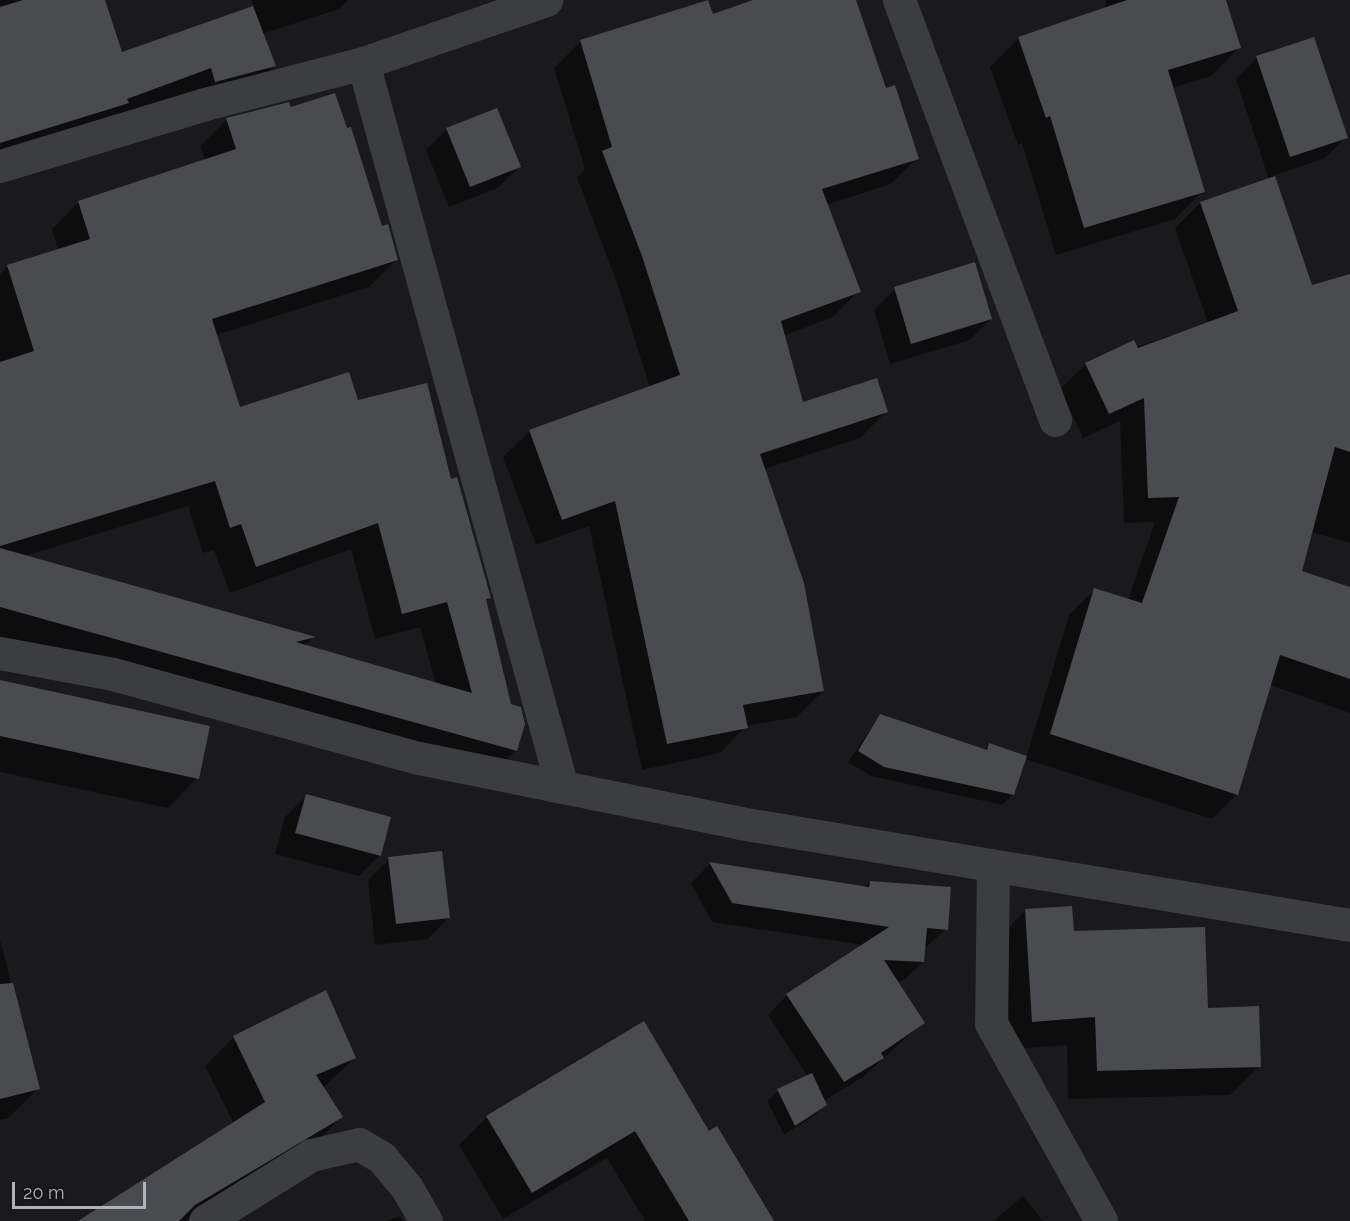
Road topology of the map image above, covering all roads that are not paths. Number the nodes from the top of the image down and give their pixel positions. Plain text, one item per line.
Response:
1 (546, 0) edge
2 (899, 0) edge
3 (363, 63) junction
4 (0, 166) edge
5 (1055, 420) dead end
6 (0, 653) edge
7 (562, 787) junction
8 (993, 867) junction
9 (1350, 925) edge
10 (205, 1221) edge
11 (426, 1221) edge
12 (1101, 1221) edge

1 - 3 street
2 - 5 street
3 - 4 street
3 - 7 street
6 - 7 street
7 - 8 street
8 - 9 street
8 - 12 street
10 - 11 street

